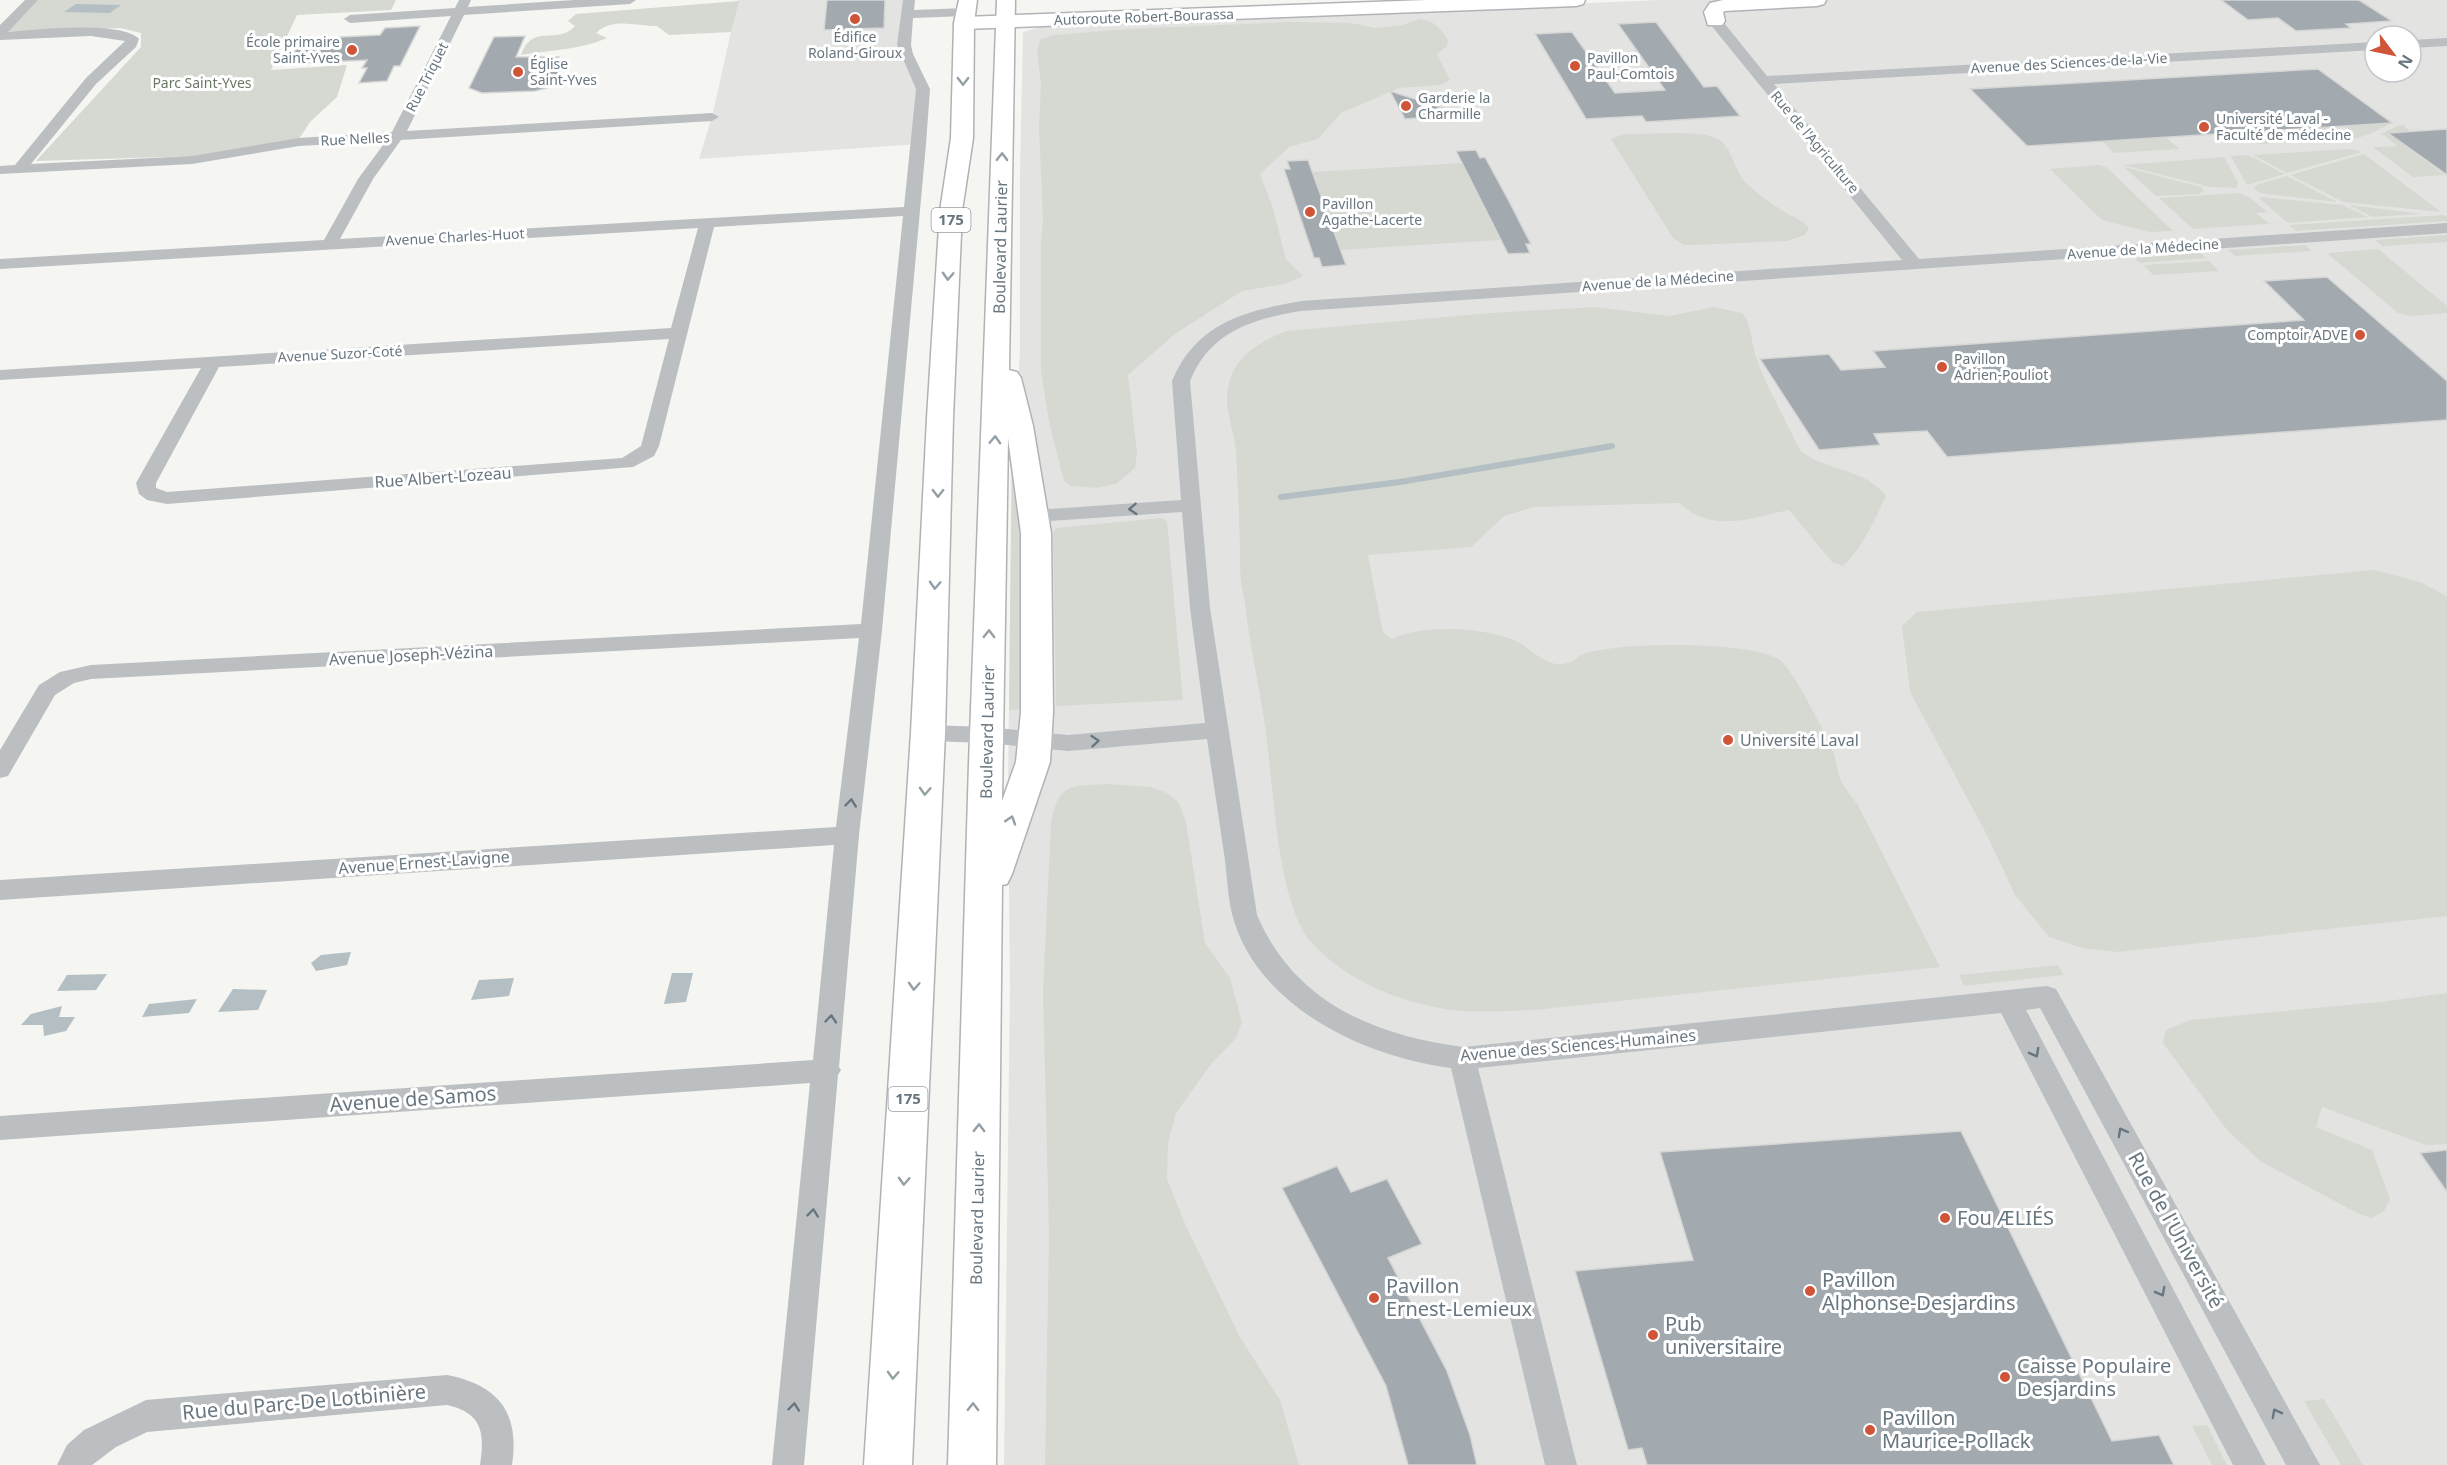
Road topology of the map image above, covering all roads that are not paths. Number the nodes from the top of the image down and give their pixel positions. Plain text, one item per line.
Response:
1 (32, 0) edge
2 (630, 0) edge
3 (909, 0) edge
4 (1278, 0) edge
5 (1576, 0) edge
6 (1817, 0) edge
7 (463, 5) edge
8 (1006, 11) edge
9 (966, 12) edge
10 (350, 19) dead end
11 (906, 19) junction
12 (1715, 21) joint
13 (0, 34) edge
14 (2447, 42) edge
15 (2423, 43) edge
16 (2363, 47) edge
17 (1763, 80) junction
18 (712, 117) dead end
19 (397, 136) junction
20 (19, 169) junction
21 (0, 170) edge
22 (911, 211) junction
23 (707, 222) junction
24 (2447, 228) edge
25 (329, 245) junction
26 (0, 264) edge
27 (1914, 264) junction
28 (680, 333) junction
29 (999, 341) junction
30 (213, 362) junction
31 (0, 375) edge
32 (1191, 505) junction
33 (1035, 516) junction
34 (871, 630) junction
35 (1216, 730) junction
36 (928, 733) junction
37 (986, 735) junction
38 (1036, 741) junction
39 (0, 770) edge
40 (847, 835) junction
41 (0, 890) edge
42 (983, 916) junction
43 (2047, 997) joint
44 (2008, 1001) junction
45 (1463, 1058) junction
46 (826, 1070) junction
47 (0, 1128) edge
48 (73, 1465) edge
49 (496, 1465) edge
50 (788, 1465) edge
51 (888, 1465) edge
52 (972, 1465) edge
53 (1561, 1465) edge
54 (2250, 1465) edge
55 (2304, 1465) edge

1 - 13 street
2 - 7 street
3 - 11 street
4 - 8 main road, Autoroute Robert-Bourassa
5 - 8 main road, Autoroute Robert-Bourassa
6 - 12 main road
7 - 10 street
7 - 19 street, Rue Triquet
8 - 9 main road, Autoroute Robert-Bourassa
29 -> 8 main road, Boulevard Laurier
9 - 11 street
9 -> 36 main road, 175
11 - 22 street
12 - 17 street, Rue de l'Agriculture
13 - 20 street
14 - 15 street
16 - 17 street, Avenue des Sciences-de-la-Vie
17 - 27 street, Rue de l'Agriculture
18 - 19 street, Rue Nelles
19 - 20 street, Rue Nelles
19 - 25 street, Rue Triquet
20 - 21 street, Rue Nelles
22 - 23 street, Avenue Charles-Huot
22 - 34 street
23 - 25 street, Avenue Charles-Huot
23 - 28 street, Rue Albert-Lozeau
24 - 27 street, Avenue de la Médecine
25 - 26 street, Avenue Charles-Huot
27 - 32 street, Avenue de la Médecine
28 - 30 street, Avenue Suzor-Coté
28 - 30 street, Rue Albert-Lozeau
29 - 33 main road
37 -> 29 main road, Boulevard Laurier
30 - 31 street, Avenue Suzor-Coté
32 -> 33 street
32 - 35 street, Avenue des Sciences-Humaines
33 - 38 main road
34 - 39 street, Avenue Joseph-Vézina
40 -> 34 street
38 -> 35 street
35 - 45 street, Avenue des Sciences-Humaines
36 - 37 street
36 -> 51 main road, 175
37 - 38 street
37 - 42 main road, Boulevard Laurier
42 -> 38 main road
40 - 41 street, Avenue Ernest-Lavigne
46 -> 40 street
52 -> 42 main road, Boulevard Laurier
43 - 44 street, Avenue des Sciences-Humaines
55 -> 43 street, Rue de l'Université
44 - 45 street, Avenue des Sciences-Humaines
44 -> 54 street
45 - 53 street
46 - 47 street, Avenue de Samos
50 -> 46 street
48 - 49 street, Rue du Parc-De Lotbinière

